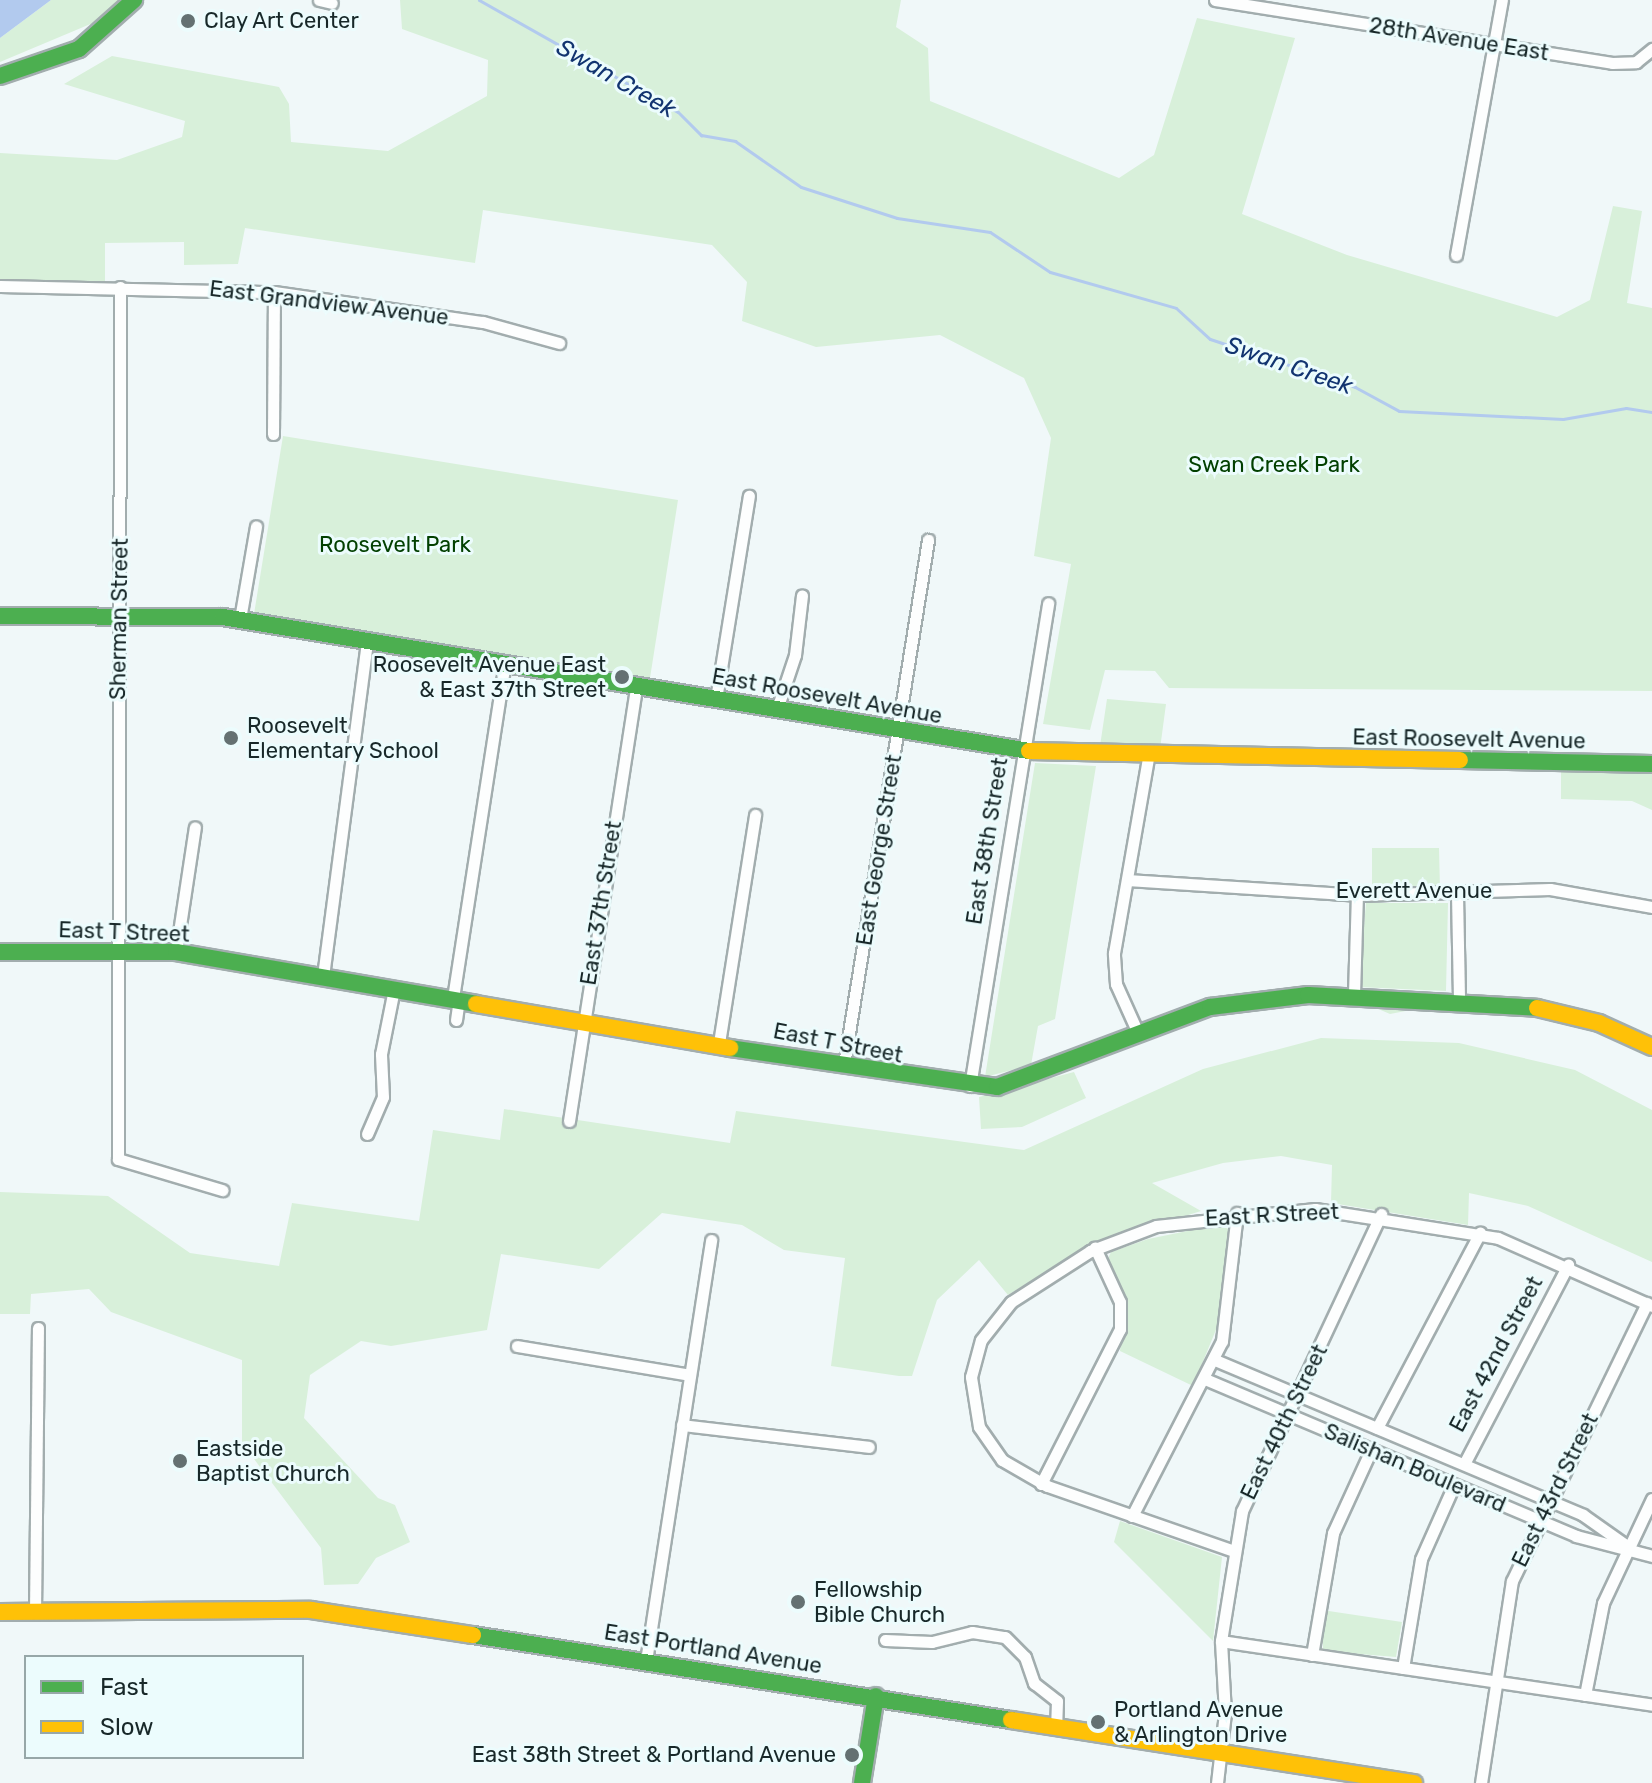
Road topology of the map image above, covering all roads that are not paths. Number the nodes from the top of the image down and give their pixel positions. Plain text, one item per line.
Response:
1 (134, 0) edge
2 (319, 0) edge
3 (1215, 0) edge
4 (1502, 0) edge
5 (332, 3) dead end
6 (1494, 44) junction
7 (1652, 49) edge
8 (0, 76) edge
9 (1456, 255) dead end
10 (0, 286) edge
11 (120, 287) junction
12 (274, 292) junction
13 (559, 343) dead end
14 (273, 434) dead end
15 (749, 496) dead end
16 (256, 526) dead end
17 (928, 540) dead end
18 (802, 595) dead end
19 (1048, 603) dead end
20 (0, 616) edge
21 (119, 616) junction
22 (240, 619) junction
23 (367, 640) junction
24 (505, 664) junction
25 (636, 686) junction
26 (716, 699) junction
27 (777, 709) junction
28 (898, 730) junction
29 (1024, 751) junction
30 (1149, 753) junction
31 (1652, 764) edge
32 (755, 815) dead end
33 (195, 827) dead end
34 (1127, 880) junction
35 (1457, 894) junction
36 (1357, 895) junction
37 (1652, 907) edge
38 (118, 951) junction
39 (0, 952) edge
40 (176, 952) junction
41 (323, 976) junction
42 (394, 989) junction
43 (1354, 994) junction
44 (1459, 996) junction
45 (456, 999) junction
46 (456, 1020) dead end
47 (582, 1020) junction
48 (1138, 1033) junction
49 (719, 1043) junction
50 (1652, 1046) edge
51 (844, 1064) junction
52 (970, 1086) junction
53 (569, 1121) dead end
54 (367, 1134) dead end
55 (222, 1190) dead end
56 (1237, 1213) junction
57 (1381, 1214) junction
58 (1480, 1233) junction
59 (711, 1240) dead end
60 (1095, 1248) junction
61 (1568, 1265) junction
62 (1650, 1305) edge
63 (38, 1328) dead end
64 (517, 1346) dead end
65 (1215, 1360) junction
66 (690, 1375) junction
67 (1205, 1379) junction
68 (1297, 1394) junction
69 (1287, 1414) junction
70 (682, 1425) junction
71 (1377, 1428) junction
72 (869, 1447) dead end
73 (1371, 1450) junction
74 (1464, 1464) junction
75 (1041, 1484) junction
76 (1454, 1485) junction
77 (1652, 1499) edge
78 (1547, 1500) junction
79 (1132, 1516) junction
80 (1537, 1520) junction
81 (1627, 1546) junction
82 (1234, 1551) junction
83 (1652, 1556) edge
84 (0, 1612) edge
85 (35, 1612) junction
86 (885, 1640) dead end
87 (1221, 1641) junction
88 (1312, 1655) junction
89 (646, 1661) junction
90 (1403, 1668) junction
91 (1494, 1683) junction
92 (1585, 1695) junction
93 (876, 1696) junction
94 (1652, 1705) edge
95 (1056, 1726) junction
96 (1221, 1752) junction
97 (862, 1783) edge
98 (1217, 1783) edge
99 (1414, 1783) edge
100 (1481, 1783) edge

1 - 8 street
2 - 5 street
3 - 6 street, 28th Avenue East
4 - 6 street
6 - 7 street, 28th Avenue East
6 - 9 street
10 - 11 street, East Grandview Avenue
11 - 12 street, East Grandview Avenue
11 - 21 street, Sherman Street
12 - 13 street, East Grandview Avenue
12 - 14 street
15 - 26 street
16 - 22 street
17 - 28 street, East George Street
18 - 27 street
19 - 29 street, East 38th Street
20 - 21 street, East Roosevelt Avenue
21 - 22 street, East Roosevelt Avenue
21 - 38 street, Sherman Street
22 - 23 street, East Roosevelt Avenue
23 - 24 street, East Roosevelt Avenue
23 - 41 street
24 - 25 street, East Roosevelt Avenue
24 - 45 street
25 - 26 street, East Roosevelt Avenue
25 - 47 street, East 37th Street
26 - 27 street, East Roosevelt Avenue
27 - 28 street, East Roosevelt Avenue
28 - 29 street, East Roosevelt Avenue
28 - 51 street, East George Street
29 - 30 street, East Roosevelt Avenue
29 - 52 street, East 38th Street
30 - 31 street, East Roosevelt Avenue
30 - 34 street
32 - 49 street
33 - 40 street
34 - 36 street, Everett Avenue
34 - 48 street
35 - 36 street, Everett Avenue
35 - 37 street, Everett Avenue
35 - 44 street
36 - 43 street
38 - 39 street, East T Street
38 - 40 street, East T Street
38 - 55 street, Sherman Street
40 - 41 street, East T Street
41 - 42 street, East T Street
42 - 45 street, East T Street
42 - 54 street
43 - 44 street, East T Street
43 - 48 street, East T Street
44 - 50 street, East T Street
45 - 46 street
45 - 47 street, East T Street
47 - 49 street, East T Street
47 - 53 street, East 37th Street
48 - 52 street, East T Street
49 - 51 street, East T Street
51 - 52 street, East T Street
56 - 57 street, East R Street
56 - 60 street, East R Street
56 - 65 street
57 - 58 street, East R Street
57 - 68 street, East 40th Street
58 - 61 street, East R Street
58 - 71 street
59 - 66 street
60 - 75 street
60 - 75 street, East R Street
61 - 62 street, East R Street
61 - 74 street, East 42nd Street
62 - 78 street, East 43rd Street
63 - 85 street
64 - 66 street
65 - 67 street
65 - 68 street, Salishan Boulevard
66 - 70 street
67 - 69 street, Salishan Boulevard
67 - 79 street
68 - 69 street, East 40th Street
68 - 71 street, Salishan Boulevard
69 - 73 street, Salishan Boulevard
69 - 82 street, East 40th Street
70 - 72 street
70 - 89 street
71 - 74 street, Salishan Boulevard
73 - 76 street, Salishan Boulevard
73 - 88 street
74 - 78 street, Salishan Boulevard
75 - 79 street
76 - 80 street, Salishan Boulevard
76 - 90 street
77 - 81 street
78 - 80 street, East 43rd Street
78 - 81 street, Salishan Boulevard
79 - 82 street
80 - 81 street, Salishan Boulevard
80 - 91 street, East 43rd Street
81 - 83 street, Salishan Boulevard
81 - 92 street
82 - 87 street, East 40th Street
84 - 85 street, East Portland Avenue
85 - 89 street, East Portland Avenue
86 - 95 street
87 - 88 street
87 - 96 street, East 40th Street
88 - 90 street
89 - 93 street, East Portland Avenue
90 - 91 street
91 - 92 street
91 - 100 street, East 43rd Street
92 - 94 street
93 - 95 street, East Portland Avenue
93 - 97 street
95 - 96 street, East Portland Avenue
96 - 98 street, East 40th Street
96 - 99 street, East Portland Avenue

